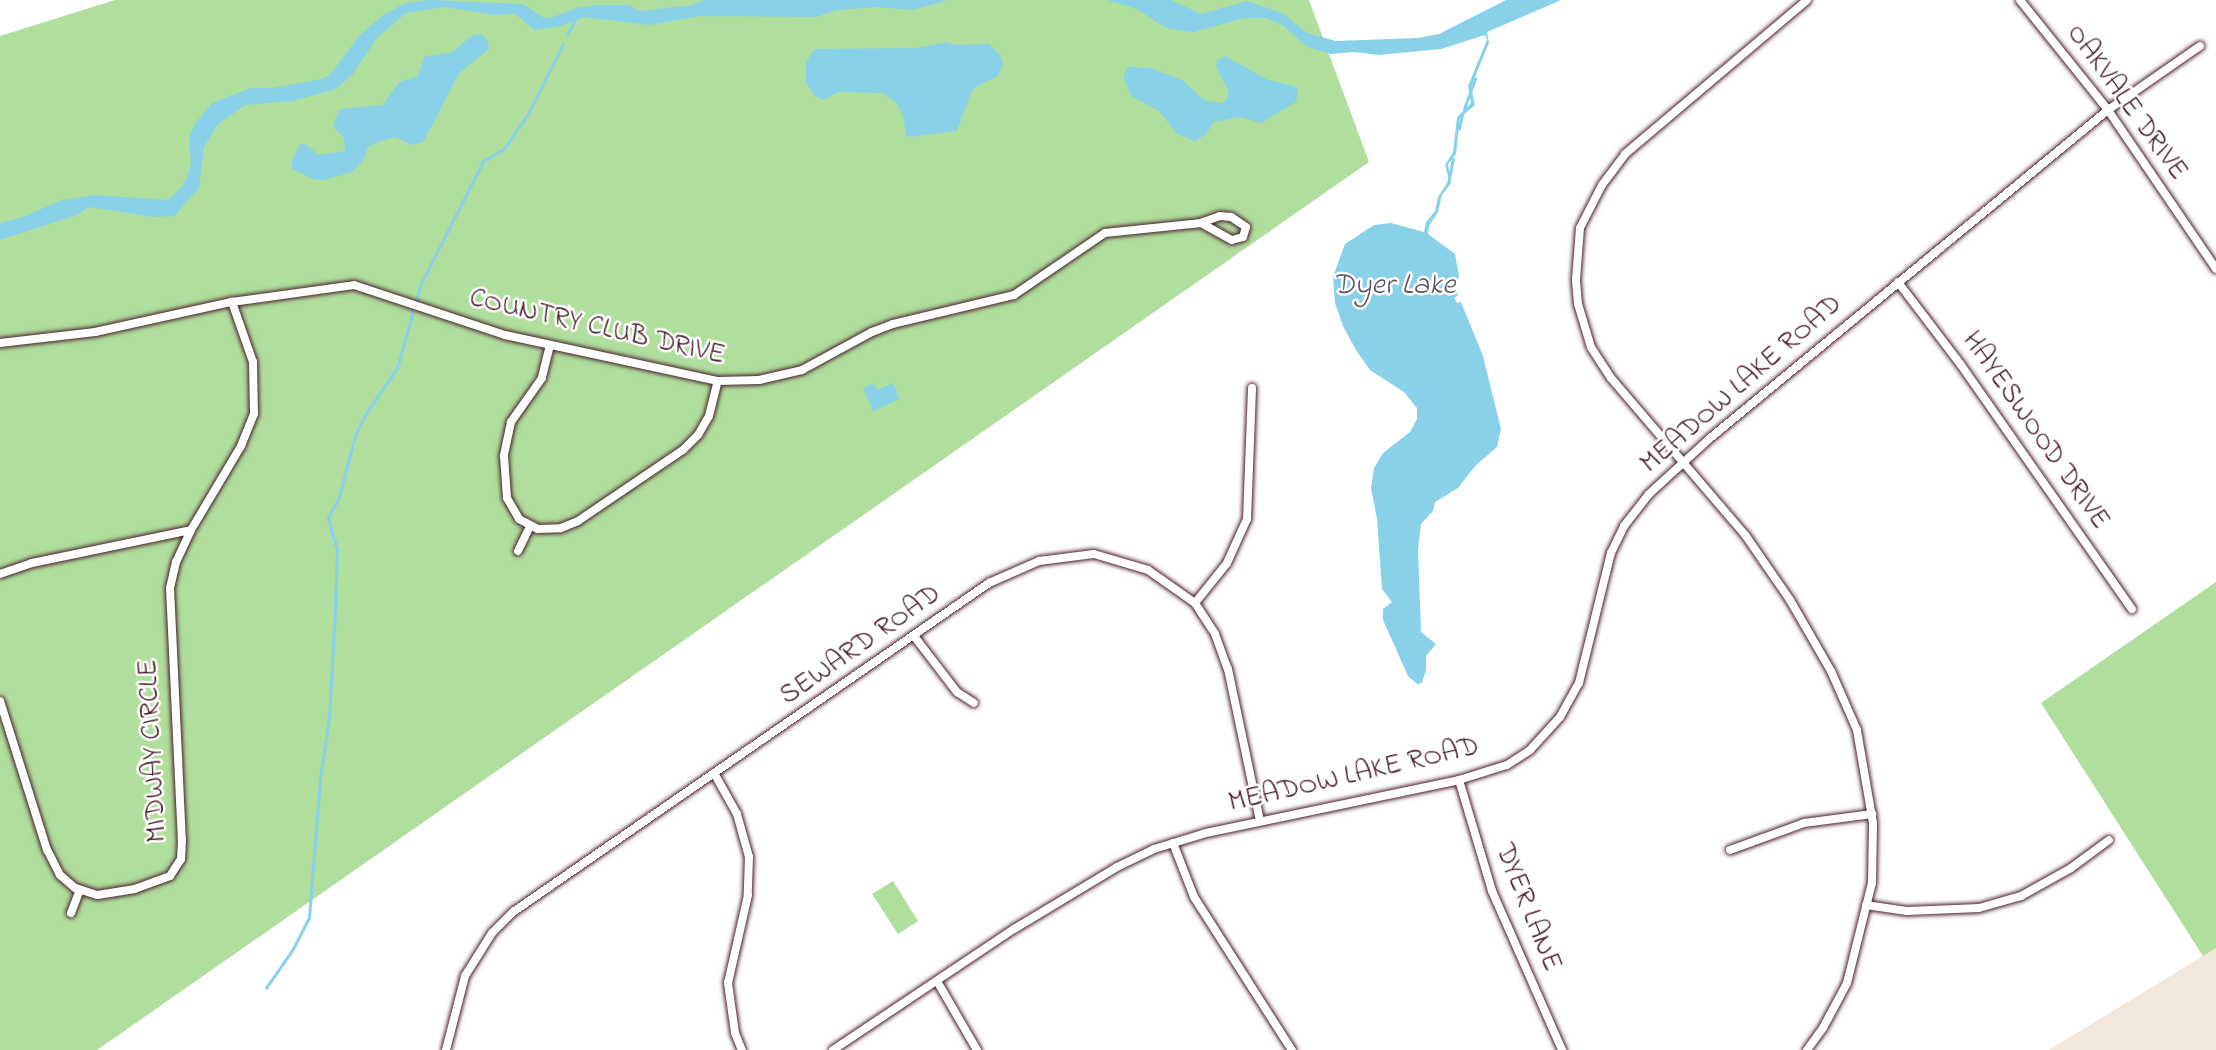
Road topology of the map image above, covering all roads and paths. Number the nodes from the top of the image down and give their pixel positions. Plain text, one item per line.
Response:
1 (1807, 0) edge
2 (2020, 0) edge
3 (2200, 46) dead end
4 (2108, 110) junction
5 (1201, 223) junction
6 (2216, 269) edge
7 (1898, 282) junction
8 (232, 302) junction
9 (0, 343) edge
10 (550, 345) junction
11 (718, 381) junction
12 (1252, 387) dead end
13 (1683, 463) junction
14 (530, 526) junction
15 (191, 530) junction
16 (518, 551) dead end
17 (0, 574) edge
18 (1195, 603) junction
19 (2132, 609) dead end
20 (914, 636) junction
21 (0, 701) edge
22 (974, 703) dead end
23 (714, 773) junction
24 (1460, 780) junction
25 (1872, 814) junction
26 (1260, 821) junction
27 (2109, 840) dead end
28 (1173, 843) junction
29 (1730, 850) dead end
30 (80, 890) junction
31 (1866, 905) junction
32 (71, 914) dead end
33 (937, 981) junction
34 (446, 1050) edge
35 (742, 1050) edge
36 (833, 1050) edge
37 (977, 1050) edge
38 (1292, 1050) edge
39 (1562, 1050) edge
40 (1807, 1050) edge

1 - 13 street
2 - 4 street, OAKVALE DRIVE
3 - 4 street, MEADOW LAKE ROAD
4 - 6 street, OAKVALE DRIVE
4 - 7 street, MEADOW LAKE ROAD
5 - 5 street, COUNTRY CLUB DRIVE
5 - 11 street, COUNTRY CLUB DRIVE
7 - 13 street, MEADOW LAKE ROAD
7 - 19 street, HAYESWOOD DRIVE
8 - 9 street, COUNTRY CLUB DRIVE
8 - 10 street, COUNTRY CLUB DRIVE
8 - 15 street, MIDWAY CIRCLE
10 - 11 street, COUNTRY CLUB DRIVE
10 - 14 street
11 - 14 street
12 - 18 street
13 - 24 street, MEADOW LAKE ROAD
13 - 25 street
14 - 16 street
15 - 17 street
15 - 30 street, MIDWAY CIRCLE
18 - 20 street, SEWARD ROAD
18 - 26 street, SEWARD ROAD
20 - 22 street
20 - 23 street, SEWARD ROAD
21 - 30 street
23 - 34 street, SEWARD ROAD
23 - 35 street
24 - 26 street, MEADOW LAKE ROAD
24 - 39 street, DYER LANE
25 - 29 street
25 - 31 street
26 - 28 street, MEADOW LAKE ROAD
27 - 31 street
28 - 33 street, MEADOW LAKE ROAD
28 - 38 street
30 - 32 street
31 - 40 street
33 - 36 street, MEADOW LAKE ROAD
33 - 37 street

